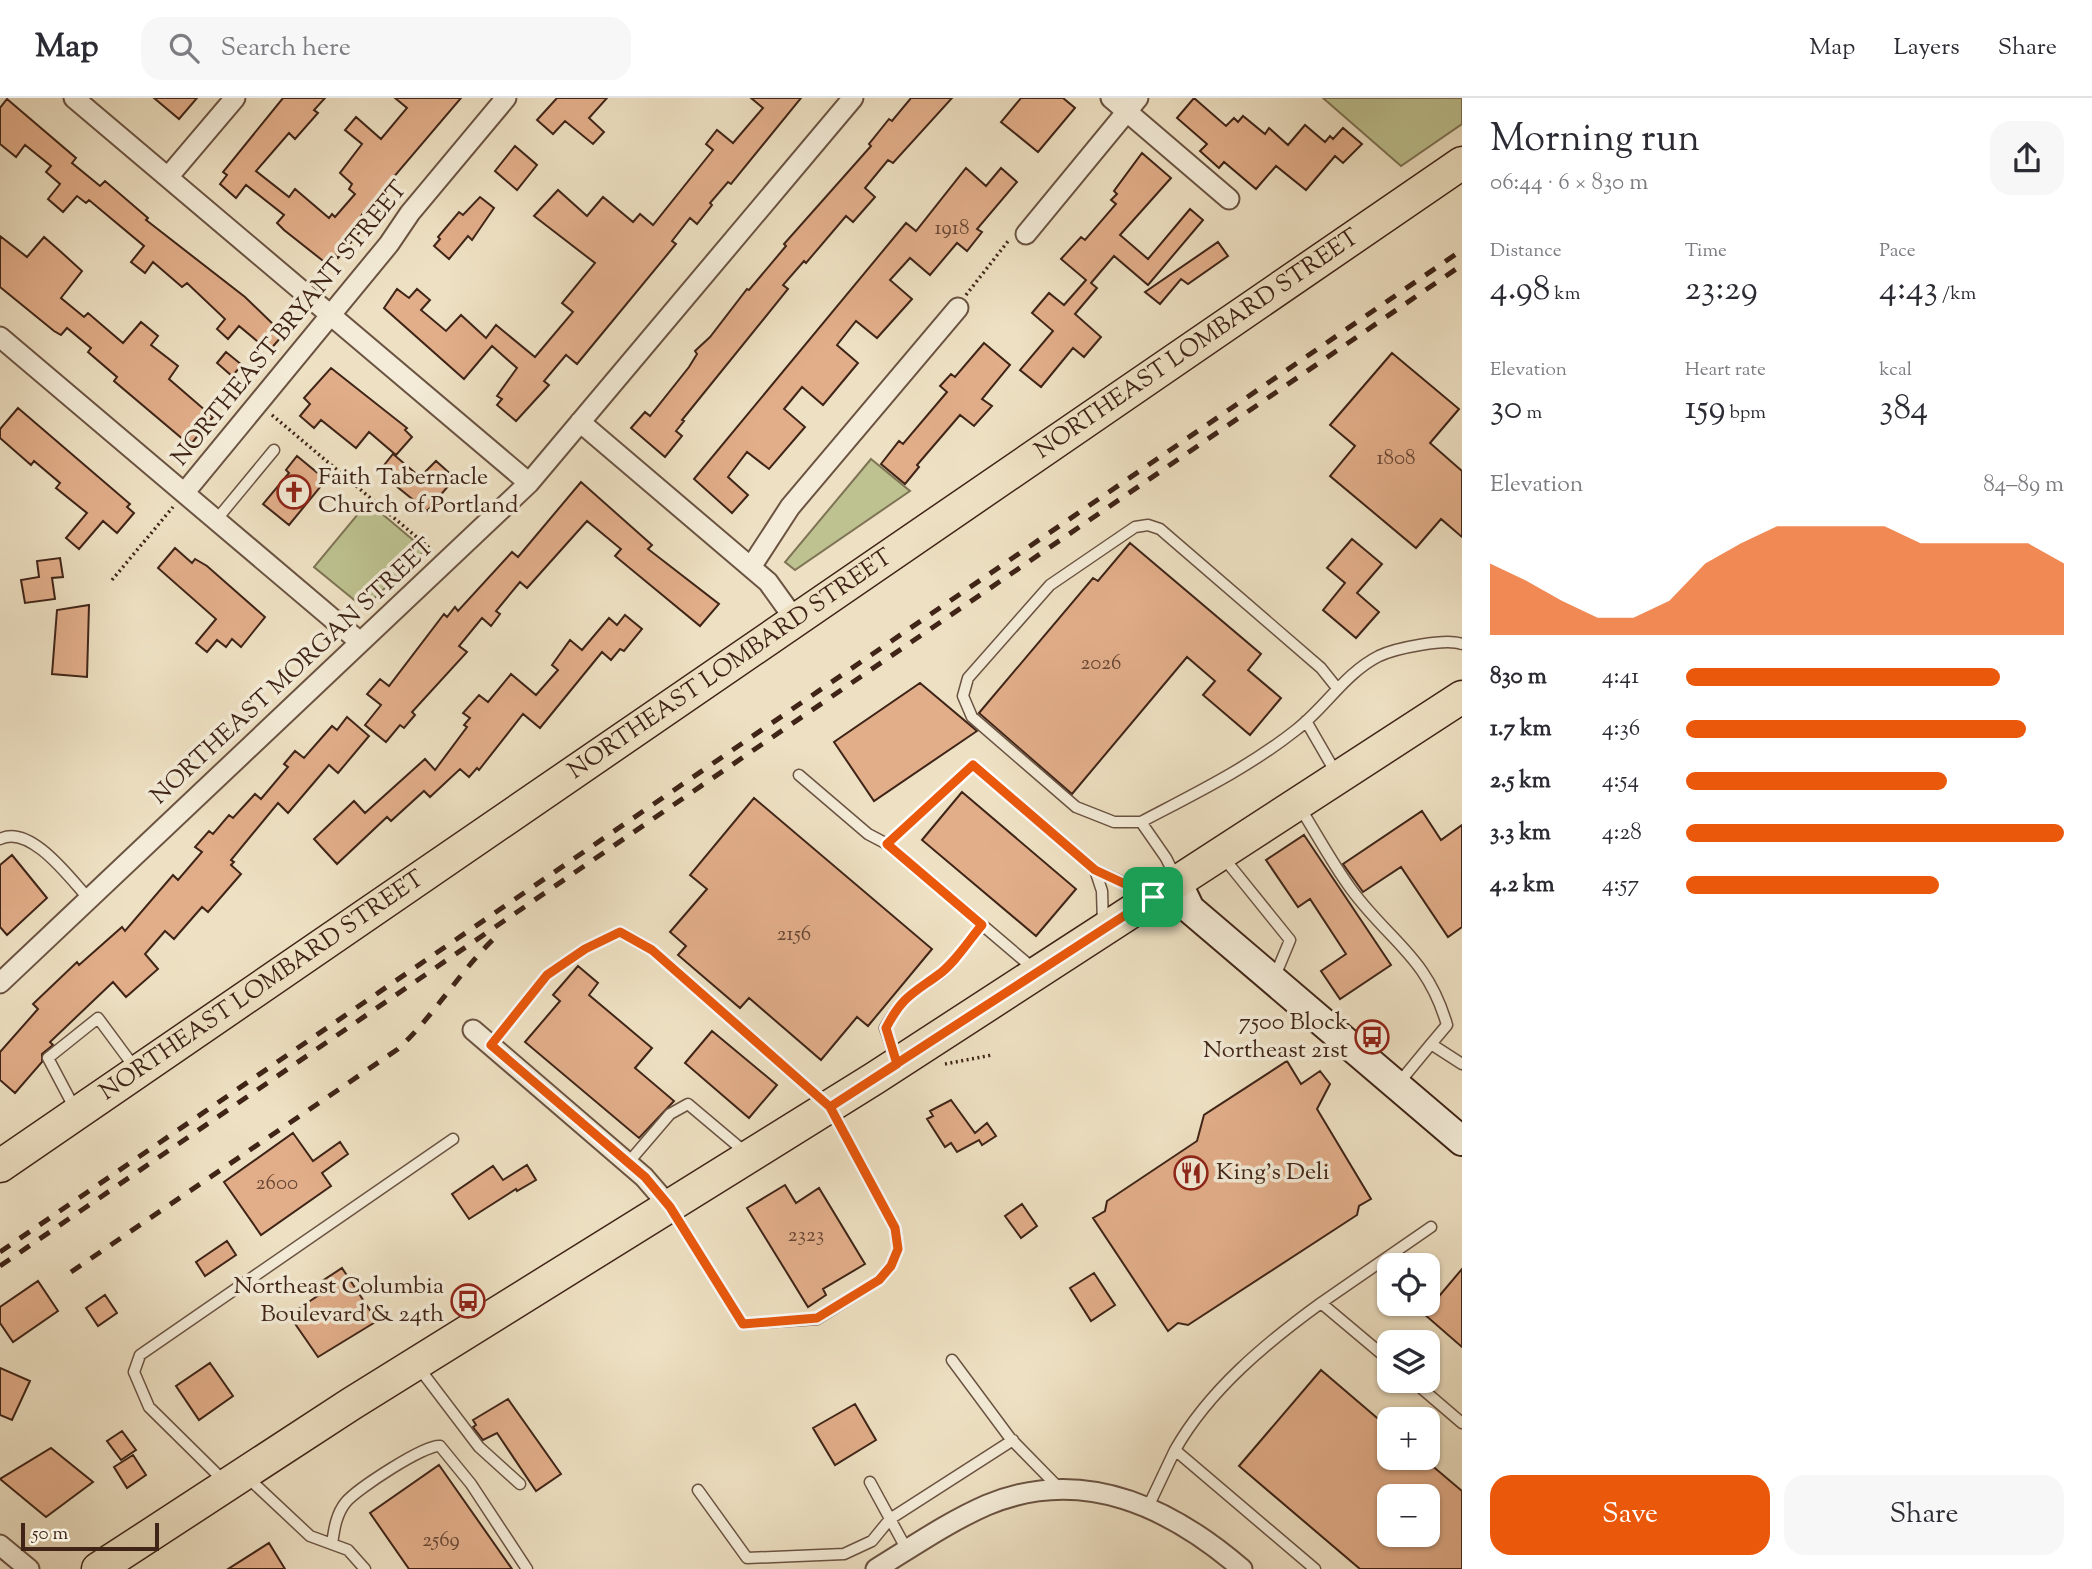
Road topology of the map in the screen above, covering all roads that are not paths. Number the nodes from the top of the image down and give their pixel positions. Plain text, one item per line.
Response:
1 (74, 98) edge
2 (235, 98) edge
3 (506, 98) edge
4 (853, 98) edge
5 (1111, 98) edge
6 (1133, 105) edge
7 (1462, 163) edge
8 (168, 177) junction
9 (1229, 199) dead end
10 (1026, 234) road end
11 (958, 308) road end
12 (330, 314) junction
13 (0, 337) edge
14 (580, 422) junction
15 (274, 450) dead end
16 (529, 482) junction
17 (185, 492) junction
18 (217, 519) junction
19 (751, 567) junction
20 (796, 621) junction
21 (360, 642) junction
22 (1462, 644) edge
23 (1337, 688) junction
24 (1462, 697) edge
25 (1306, 721) junction
26 (799, 775) dead end
27 (1338, 777) junction
28 (1297, 803) junction
29 (1141, 822) junction
30 (0, 839) edge
31 (887, 844) junction
32 (1220, 854) junction
33 (1095, 870) junction
34 (1165, 889) junction
35 (88, 898) junction
36 (982, 925) junction
37 (1102, 930) junction
38 (1038, 972) junction
39 (1273, 980) junction
40 (0, 983) edge
41 (473, 1030) dead end
42 (1431, 1044) junction
43 (491, 1045) junction
44 (897, 1064) junction
45 (1462, 1064) edge
46 (138, 1071) junction
47 (1397, 1086) junction
48 (830, 1107) junction
49 (77, 1113) junction
50 (453, 1139) dead end
51 (1462, 1141) edge
52 (751, 1157) junction
53 (628, 1163) junction
54 (0, 1166) edge
55 (670, 1207) junction
56 (1431, 1227) dead end
57 (1321, 1303) junction
58 (1377, 1350) edge
59 (952, 1360) dead end
60 (416, 1364) junction
61 (1427, 1393) edge
62 (1462, 1423) edge
63 (1013, 1440) junction
64 (1175, 1450) junction
65 (235, 1479) junction
66 (870, 1482) dead end
67 (520, 1484) dead end
68 (698, 1490) dead end
69 (1062, 1491) junction
70 (1148, 1507) junction
71 (890, 1519) junction
72 (332, 1544) junction
73 (0, 1545) edge
74 (907, 1550) junction
75 (29, 1569) edge
76 (98, 1569) edge
77 (365, 1569) edge
78 (527, 1569) edge
79 (876, 1569) edge
80 (1242, 1569) edge
81 (1315, 1569) edge

1 - 8 street
2 - 8 street
3 - 12 street, NORTHEAST BRYANT STREET
4 - 14 street, NORTHEAST MORGAN STREET
5 - 6 street
6 - 9 street
6 - 10 street
7 - 20 main road, NORTHEAST LOMBARD STREET
8 - 12 street
11 - 19 street
12 - 16 street
12 - 17 street, NORTHEAST BRYANT STREET
13 - 17 street
14 - 16 street, NORTHEAST MORGAN STREET
14 - 19 street
15 - 18 lane
16 - 21 street, NORTHEAST MORGAN STREET
17 - 18 street
18 - 21 street
19 - 20 street
20 - 46 main road, NORTHEAST LOMBARD STREET
21 - 35 street, NORTHEAST MORGAN STREET
22 - 23 lane
23 - 25 lane
23 - 29 lane
24 - 27 main road
25 - 27 lane
25 - 29 lane
26 - 31 lane
27 - 28 main road
28 - 32 main road
28 - 42 lane
29 - 34 lane
30 - 35 lane
31 - 33 lane
31 - 36 lane
32 - 34 main road
32 - 39 lane
33 - 34 lane
33 - 37 lane
34 - 37 main road
34 - 39 street
35 - 40 street, NORTHEAST MORGAN STREET
36 - 38 lane
36 - 44 lane
37 - 38 main road
38 - 44 main road
39 - 47 street
41 - 43 street
42 - 45 lane
42 - 47 lane
43 - 48 lane
43 - 53 street
44 - 48 main road
46 - 49 main road, NORTHEAST LOMBARD STREET
46 - 49 lane
47 - 51 street
48 - 52 main road
48 - 55 lane
49 - 54 main road, NORTHEAST LOMBARD STREET
50 - 65 lane
52 - 53 lane
52 - 55 main road
53 - 55 street
55 - 60 main road
56 - 57 lane
57 - 58 lane
57 - 64 lane
59 - 63 lane
60 - 65 main road
60 - 67 lane
61 - 62 lane
63 - 69 lane
63 - 71 lane
64 - 70 lane
64 - 81 lane
65 - 72 lane
65 - 76 main road
66 - 71 lane
68 - 71 lane
69 - 70 street
69 - 74 street
70 - 80 street
71 - 74 lane
72 - 77 lane
72 - 78 lane
73 - 75 street
74 - 79 street

